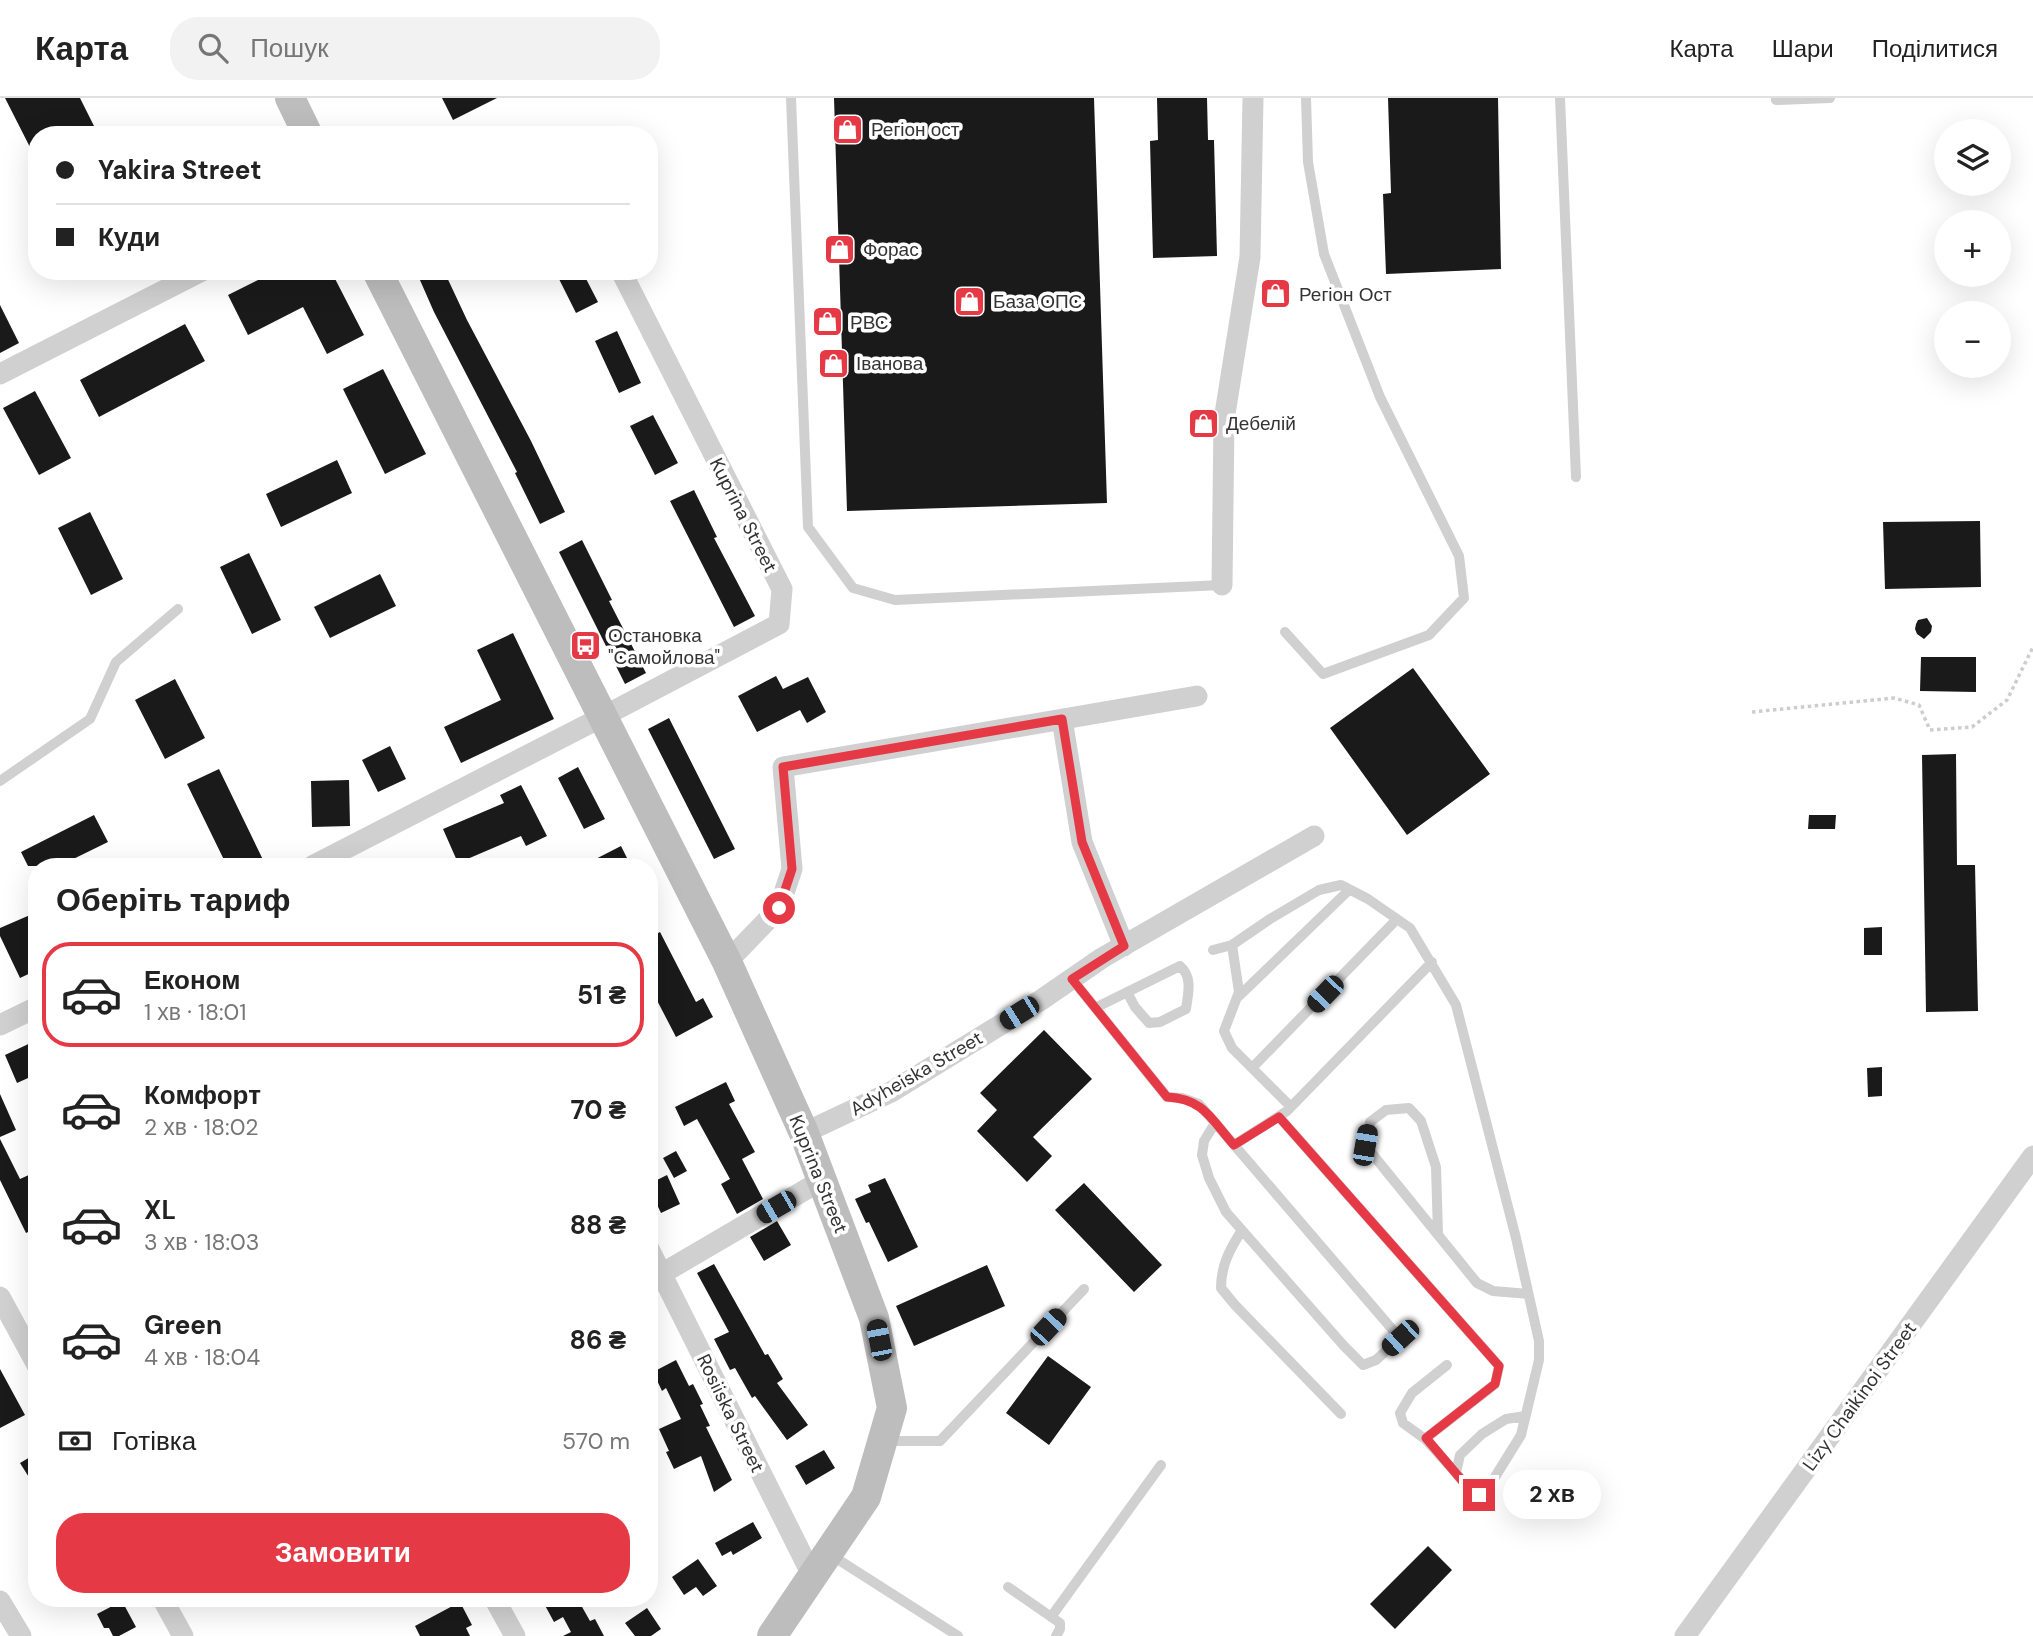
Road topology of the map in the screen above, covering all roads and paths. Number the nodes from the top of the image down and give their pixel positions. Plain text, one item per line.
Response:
1 (290, 98) edge
2 (791, 98) edge
3 (1253, 98) edge
4 (1306, 98) edge
5 (1560, 98) edge
6 (1776, 98) edge
7 (1830, 98) edge
8 (304, 126) edge
9 (184, 280) edge
10 (382, 280) edge
11 (626, 280) edge
12 (0, 373) edge
13 (1576, 477) dead end
14 (1222, 584) joint
15 (178, 609) dead end
16 (1285, 632) dead end
17 (2033, 647) edge
18 (1197, 696) dead end
19 (1752, 712) dead end
20 (604, 716) junction
21 (1062, 719) junction
22 (0, 781) edge
23 (1314, 836) dead end
24 (328, 858) edge
25 (1349, 890) junction
26 (1397, 919) junction
27 (1232, 945) junction
28 (1124, 946) junction
29 (1213, 950) dead end
30 (727, 962) junction
31 (1432, 962) junction
32 (1072, 979) junction
33 (1127, 992) junction
34 (1238, 997) junction
35 (1095, 1008) junction
36 (28, 1012) edge
37 (0, 1026) edge
38 (1252, 1068) junction
39 (1291, 1107) junction
40 (1279, 1117) junction
41 (1214, 1123) junction
42 (804, 1133) junction
43 (1234, 1145) junction
44 (2033, 1156) edge
45 (822, 1180) junction
46 (1242, 1230) junction
47 (1438, 1234) junction
48 (658, 1275) edge
49 (658, 1282) edge
50 (1084, 1289) dead end
51 (1528, 1294) junction
52 (0, 1297) edge
53 (28, 1348) edge
54 (1447, 1365) dead end
55 (1341, 1414) dead end
56 (1525, 1416) junction
57 (1426, 1438) junction
58 (882, 1441) junction
59 (1161, 1465) dead end
60 (1456, 1473) junction
61 (821, 1565) junction
62 (1008, 1587) dead end
63 (0, 1601) edge
64 (166, 1607) edge
65 (499, 1607) edge
66 (1051, 1617) junction
67 (178, 1634) edge
68 (20, 1636) edge
69 (514, 1636) edge
70 (772, 1636) edge
71 (958, 1636) edge
72 (1056, 1636) edge
73 (1685, 1636) edge

1 - 8 main road
2 - 14 lane
3 - 14 street
4 - 16 lane
5 - 13 lane
6 - 7 lane
9 - 12 street
10 - 20 main road, Kuprina Street
11 - 20 street, Kuprina Street
15 - 22 lane
17 - 19 path
18 - 21 street
20 - 24 street, Kuprina Street
20 - 30 main road, Kuprina Street
21 - 28 street
21 - 30 street
23 - 28 street, Adyheiska Street
25 - 26 lane
25 - 27 lane
25 - 34 lane
26 - 31 lane
26 - 38 lane
27 - 29 lane
27 - 34 lane
28 - 32 street, Adyheiska Street
30 - 42 main road, Kuprina Street
31 - 39 lane
31 - 51 lane
32 - 35 lane
32 - 42 street, Adyheiska Street
33 - 33 lane
33 - 35 lane
34 - 38 lane
35 - 41 lane
36 - 37 street
38 - 39 lane
39 - 40 lane
40 - 43 lane
40 - 57 lane
41 - 43 lane
41 - 46 lane
42 - 45 main road, Kuprina Street
43 - 46 lane
44 - 73 street, Lizy Chaikinoi Street
45 - 48 street
45 - 58 main road, Kuprina Street
46 - 55 lane
47 - 47 lane
47 - 51 lane
49 - 61 street, Rosiiska Street
50 - 58 lane
51 - 56 lane
52 - 53 street
54 - 57 lane
56 - 60 lane
56 - 60 lane
57 - 60 lane
58 - 61 main road, Kuprina Street
59 - 66 lane
61 - 70 main road, Kuprina Street
61 - 71 lane
62 - 66 lane
63 - 68 street
64 - 67 street
65 - 69 street
66 - 72 lane

